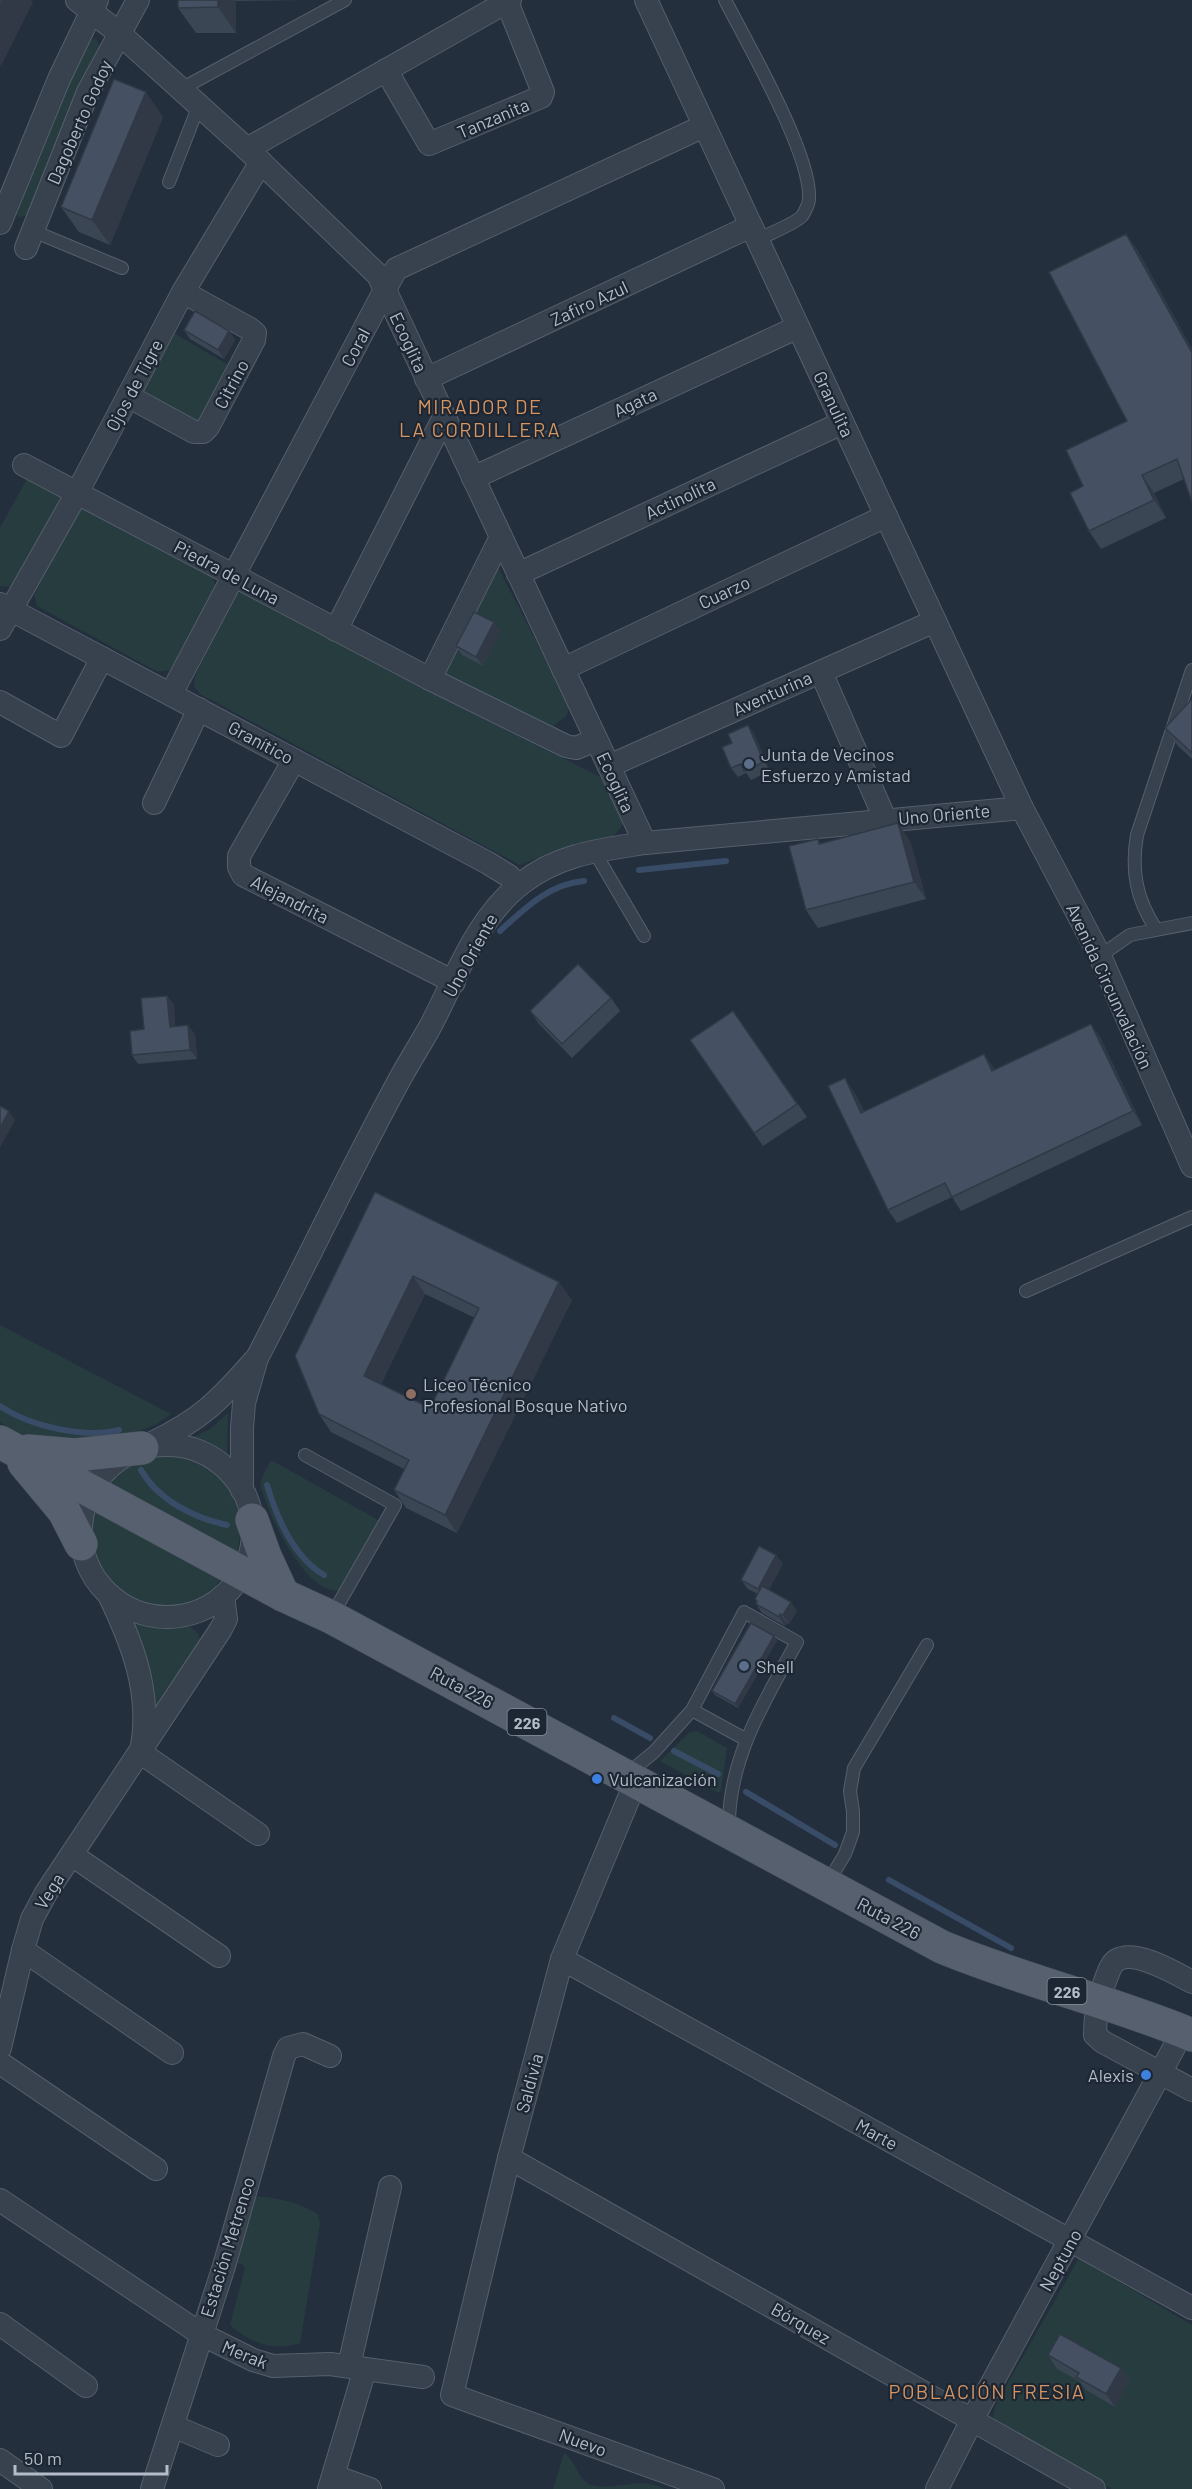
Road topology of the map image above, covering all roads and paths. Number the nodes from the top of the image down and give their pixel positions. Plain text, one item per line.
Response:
1 (138, 0) edge
2 (345, 0) edge
3 (646, 0) edge
4 (725, 0) edge
5 (509, 1) edge
6 (88, 4) edge
7 (120, 34) junction
8 (386, 70) junction
9 (181, 89) junction
10 (199, 105) junction
11 (704, 126) junction
12 (254, 155) junction
13 (169, 183) dead end
14 (1, 220) edge
15 (754, 233) junction
16 (30, 239) junction
17 (122, 268) dead end
18 (385, 289) junction
19 (183, 292) junction
20 (798, 327) junction
21 (426, 379) junction
22 (128, 396) junction
23 (444, 417) junction
24 (842, 423) junction
25 (24, 465) dead end
26 (472, 478) junction
27 (77, 493) junction
28 (886, 516) junction
29 (501, 537) junction
30 (518, 574) junction
31 (233, 575) junction
32 (4, 614) edge
33 (935, 621) junction
34 (336, 630) junction
35 (102, 658) junction
36 (563, 669) junction
37 (1192, 670) edge
38 (821, 672) junction
39 (430, 679) junction
40 (171, 694) junction
41 (0, 702) edge
42 (199, 709) junction
43 (596, 740) junction
44 (294, 760) junction
45 (609, 766) junction
46 (154, 803) dead end
47 (1022, 808) junction
48 (885, 819) junction
49 (645, 843) junction
50 (594, 851) junction
51 (518, 886) junction
52 (1192, 923) edge
53 (1155, 929) junction
54 (644, 936) dead end
55 (1100, 956) junction
56 (454, 982) junction
57 (1192, 1167) edge
58 (1192, 1217) edge
59 (1026, 1291) dead end
60 (257, 1358) junction
61 (6, 1445) edge
62 (142, 1448) junction
63 (304, 1455) dead end
64 (90, 1491) junction
65 (247, 1505) junction
66 (81, 1544) junction
67 (231, 1587) junction
68 (109, 1595) junction
69 (283, 1595) junction
70 (331, 1617) junction
71 (927, 1645) dead end
72 (692, 1710) junction
73 (745, 1739) junction
74 (141, 1753) junction
75 (631, 1778) junction
76 (729, 1832) junction
77 (258, 1834) dead end
78 (72, 1855) junction
79 (827, 1885) junction
80 (23, 1950) junction
81 (219, 1956) dead end
82 (562, 1959) junction
83 (1192, 1982) edge
84 (1098, 2000) junction
85 (1188, 2033) edge
86 (0, 2048) edge
87 (172, 2053) dead end
88 (330, 2056) dead end
89 (0, 2064) edge
90 (1162, 2072) junction
91 (1192, 2090) edge
92 (509, 2158) junction
93 (156, 2169) dead end
94 (390, 2187) dead end
95 (0, 2200) edge
96 (1070, 2241) junction
97 (1192, 2308) edge
98 (0, 2324) edge
99 (201, 2334) junction
100 (357, 2368) junction
101 (423, 2377) dead end
102 (86, 2386) dead end
103 (452, 2395) joint
104 (972, 2420) junction
105 (172, 2426) junction
106 (218, 2445) dead end
107 (0, 2460) edge
108 (331, 2482) edge
109 (41, 2489) edge
110 (152, 2489) edge
111 (370, 2489) edge
112 (713, 2489) edge
113 (937, 2489) edge
114 (1094, 2489) edge

1 - 7 street, Dagoberto Godoy
2 - 9 lane
3 - 11 street, Granulita
4 - 15 lane
5 - 8 street, Ojos de Tigre
5 - 8 street, Tanzanita
6 - 7 street, Ecoglita
6 - 14 street, Dagoberto Godoy
7 - 9 street, Ecoglita
7 - 16 street, Dagoberto Godoy
8 - 12 street, Ojos de Tigre
9 - 10 street, Ecoglita
10 - 12 street, Ecoglita
10 - 13 lane
11 - 15 street, Granulita
11 - 18 street, Coral
12 - 18 street, Ecoglita
12 - 19 street, Ojos de Tigre
14 - 16 street
15 - 20 street, Granulita
15 - 21 street, Zafiro Azul
16 - 17 lane
18 - 21 street, Ecoglita
18 - 31 street, Coral
19 - 22 street, Ojos de Tigre
19 - 22 street, Citrino
20 - 24 street, Granulita
20 - 26 street, Agata
21 - 23 street, Ecoglita
22 - 27 street, Ojos de Tigre
23 - 26 street, Ecoglita
23 - 34 street
24 - 28 street, Granulita
24 - 30 street, Actinolita
25 - 27 street, Piedra de Luna
26 - 29 street, Ecoglita
27 - 31 street, Piedra de Luna
27 - 32 street, Ojos de Tigre
28 - 33 street, Granulita
28 - 36 street, Cuarzo
29 - 30 street, Ecoglita
29 - 39 street
30 - 36 street, Ecoglita
31 - 34 street, Piedra de Luna
31 - 40 street, Coral
32 - 35 street, Granítico
33 - 38 street, Aventurina
33 - 47 street, Granulita
34 - 39 street, Piedra de Luna
35 - 40 street, Granítico
35 - 41 street
36 - 43 street, Ecoglita
37 - 53 lane
38 - 45 street, Aventurina
38 - 48 street
39 - 43 street, Piedra de Luna
40 - 42 street, Granítico
42 - 44 street, Granítico
42 - 46 street
43 - 45 street, Ecoglita
44 - 51 street, Granítico
44 - 56 street, Alejandrita
45 - 49 street, Ecoglita
47 - 48 street, Uno Oriente
47 - 55 street, Avenida Circunvalación
48 - 49 street, Uno Oriente
49 - 50 street, Uno Oriente
50 - 51 street, Uno Oriente
50 - 54 lane
51 - 56 street, Uno Oriente
52 - 53 lane
53 - 55 lane
55 - 57 street, Avenida Circunvalación
56 - 60 street, Uno Oriente
58 - 59 lane
60 - 62 street, Uno Oriente
60 - 65 street, Uno Oriente
61 - 62 main road
61 - 64 main road, Ruta 226 / 226
61 - 66 main road
62 - 64 street, Uno Oriente
62 - 65 street
63 - 70 lane
64 - 66 street
64 - 67 main road, Ruta 226 / 226
65 - 67 street, Uno Oriente
65 - 69 main road
66 - 68 street
67 - 68 street
67 - 69 main road, Ruta 226 / 226
67 - 74 street, Vega
68 - 74 street, Vega
69 - 70 main road, Ruta 226 / 226
70 - 75 main road, Ruta 226 / 226
71 - 79 lane
72 - 73 lane
72 - 73 lane
72 - 75 lane
73 - 76 lane
74 - 77 street
74 - 78 street, Vega
75 - 76 main road, Ruta 226 / 226
75 - 82 street, Saldivia
76 - 79 main road, Ruta 226 / 226
78 - 80 street, Vega
78 - 81 street
79 - 84 main road, Ruta 226 / 226
80 - 86 street, Vega
80 - 87 street
82 - 92 street, Saldivia
82 - 96 street, Marte
83 - 84 street
84 - 85 main road, Ruta 226 / 226
84 - 90 street
85 - 90 street, Neptuno
88 - 99 street, Estación Metrenco
89 - 93 street
90 - 91 street
90 - 96 street, Neptuno
92 - 103 street, Saldivia
92 - 104 street, Bórquez
94 - 100 street
95 - 99 street, Merak
96 - 97 street, Marte
96 - 104 street, Neptuno
98 - 102 street
99 - 100 street, Merak
99 - 105 street, Estación Metrenco
100 - 101 street, Merak
100 - 108 street
103 - 112 street, Nuevo
104 - 113 street, Neptuno
104 - 114 street, Bórquez
105 - 106 street
105 - 110 street, Estación Metrenco
107 - 109 street
108 - 111 street

